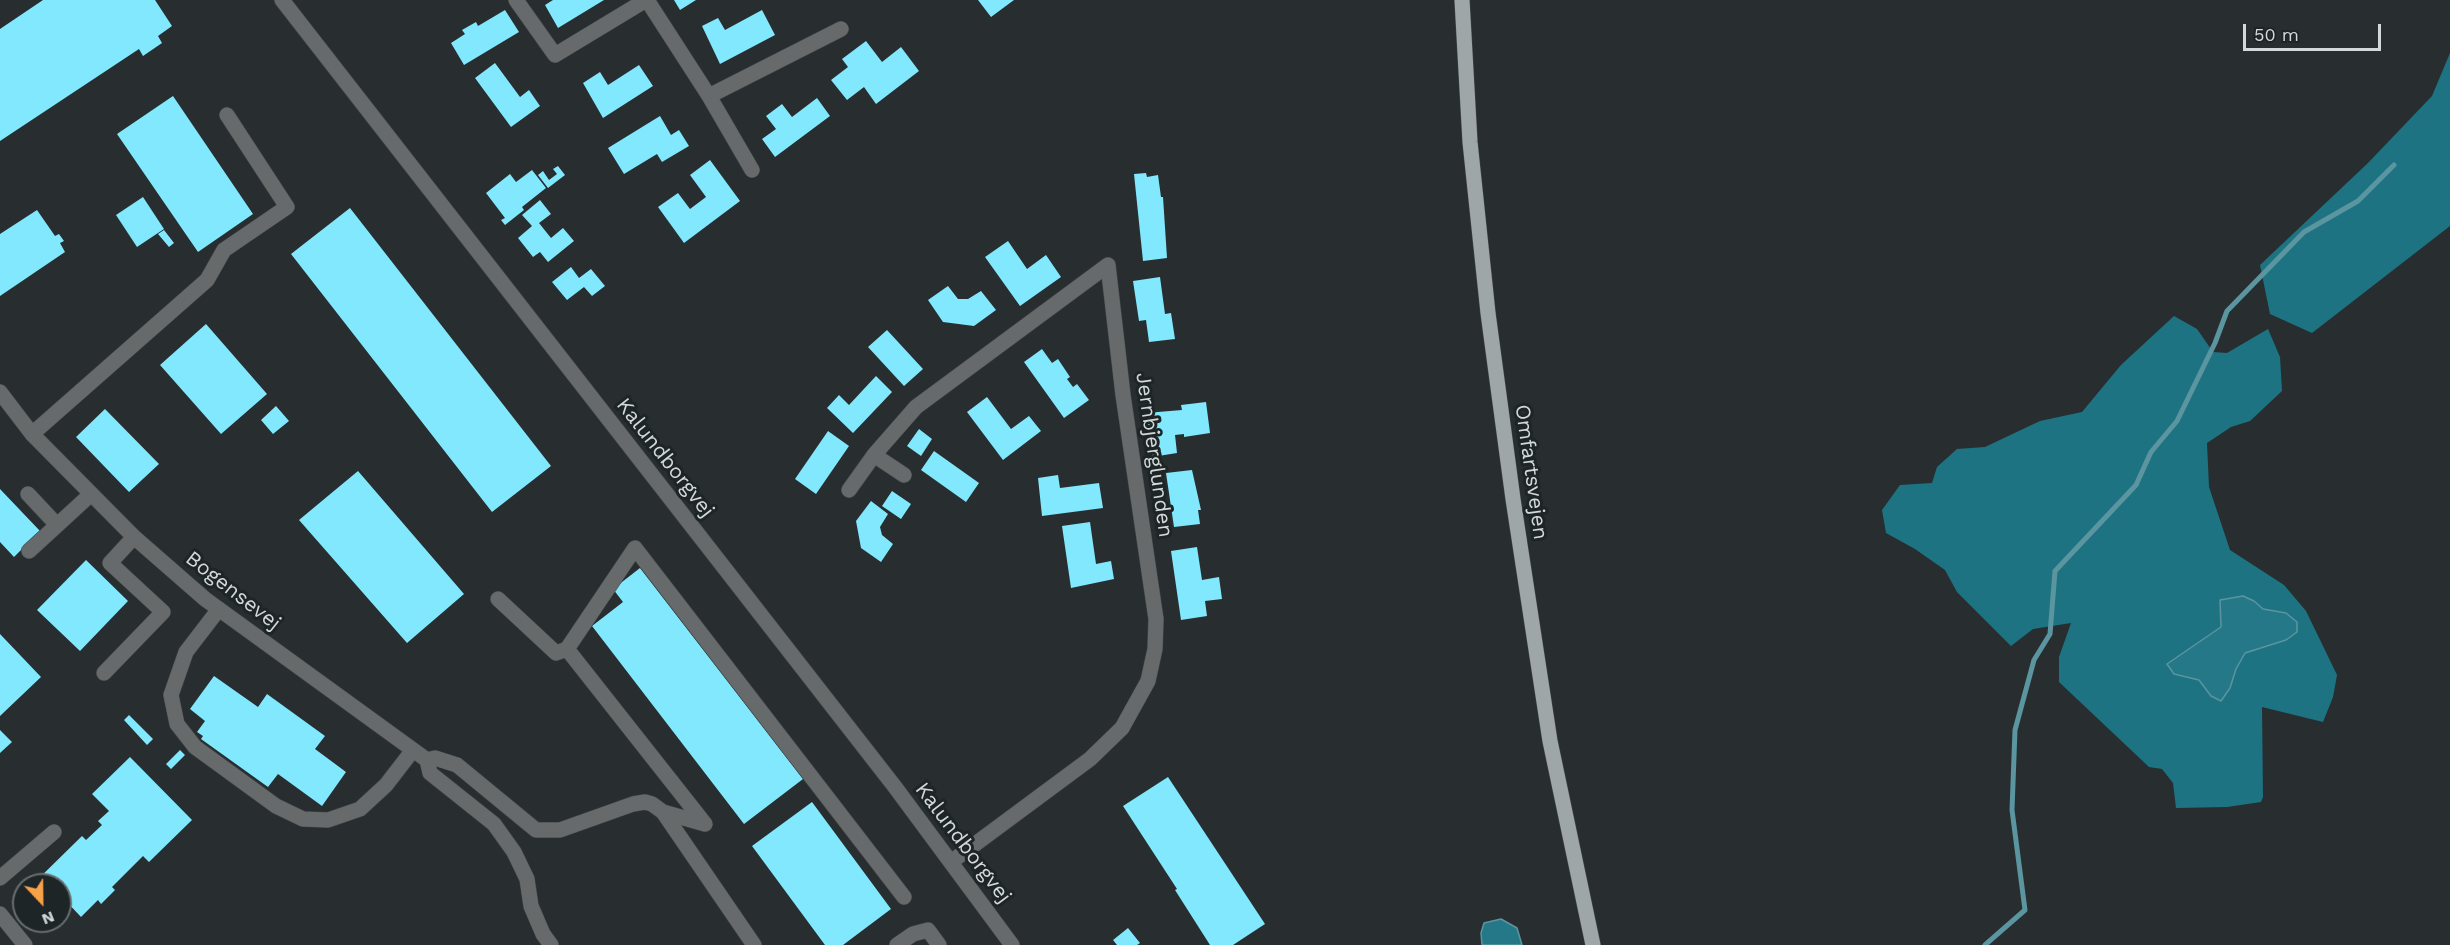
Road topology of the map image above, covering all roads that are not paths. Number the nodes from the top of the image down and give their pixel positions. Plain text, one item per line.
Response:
1 (282, 0) edge
2 (516, 0) edge
3 (647, 0) edge
4 (1462, 0) edge
5 (841, 29) dead end
6 (709, 96) junction
7 (227, 115) dead end
8 (752, 170) dead end
9 (0, 392) edge
10 (32, 434) junction
11 (874, 455) junction
12 (904, 475) dead end
13 (849, 490) dead end
14 (28, 494) dead end
15 (90, 495) junction
16 (57, 525) junction
17 (134, 537) junction
18 (29, 551) dead end
19 (498, 599) dead end
20 (219, 609) junction
21 (567, 649) junction
22 (104, 673) dead end
23 (413, 750) junction
24 (427, 760) junction
25 (663, 812) junction
26 (54, 832) dead end
27 (951, 862) junction
28 (0, 878) edge
29 (904, 897) dead end
30 (0, 914) edge
31 (25, 945) edge
32 (552, 945) edge
33 (754, 945) edge
34 (897, 945) edge
35 (939, 945) edge
36 (1012, 945) edge
37 (1593, 945) edge

1 - 27 street, Kalundborgvej
2 - 3 street
3 - 6 street
4 - 37 main road, Omfartsvejen
5 - 6 street
6 - 8 street
7 - 10 street
9 - 10 street, Bogensevej
10 - 15 street, Bogensevej
11 - 12 street
11 - 13 street, Jernbjerglunden
11 - 27 street, Jernbjerglunden
14 - 16 street
15 - 16 street
15 - 17 street, Bogensevej
16 - 18 street
17 - 20 street, Bogensevej
17 - 22 street
19 - 21 street
20 - 23 street, Bogensevej
20 - 23 street
21 - 25 street
21 - 29 street
23 - 24 street, Bogensevej
24 - 25 street
24 - 32 street
25 - 33 street
26 - 28 street
27 - 36 street, Kalundborgvej
30 - 31 street
34 - 35 street

